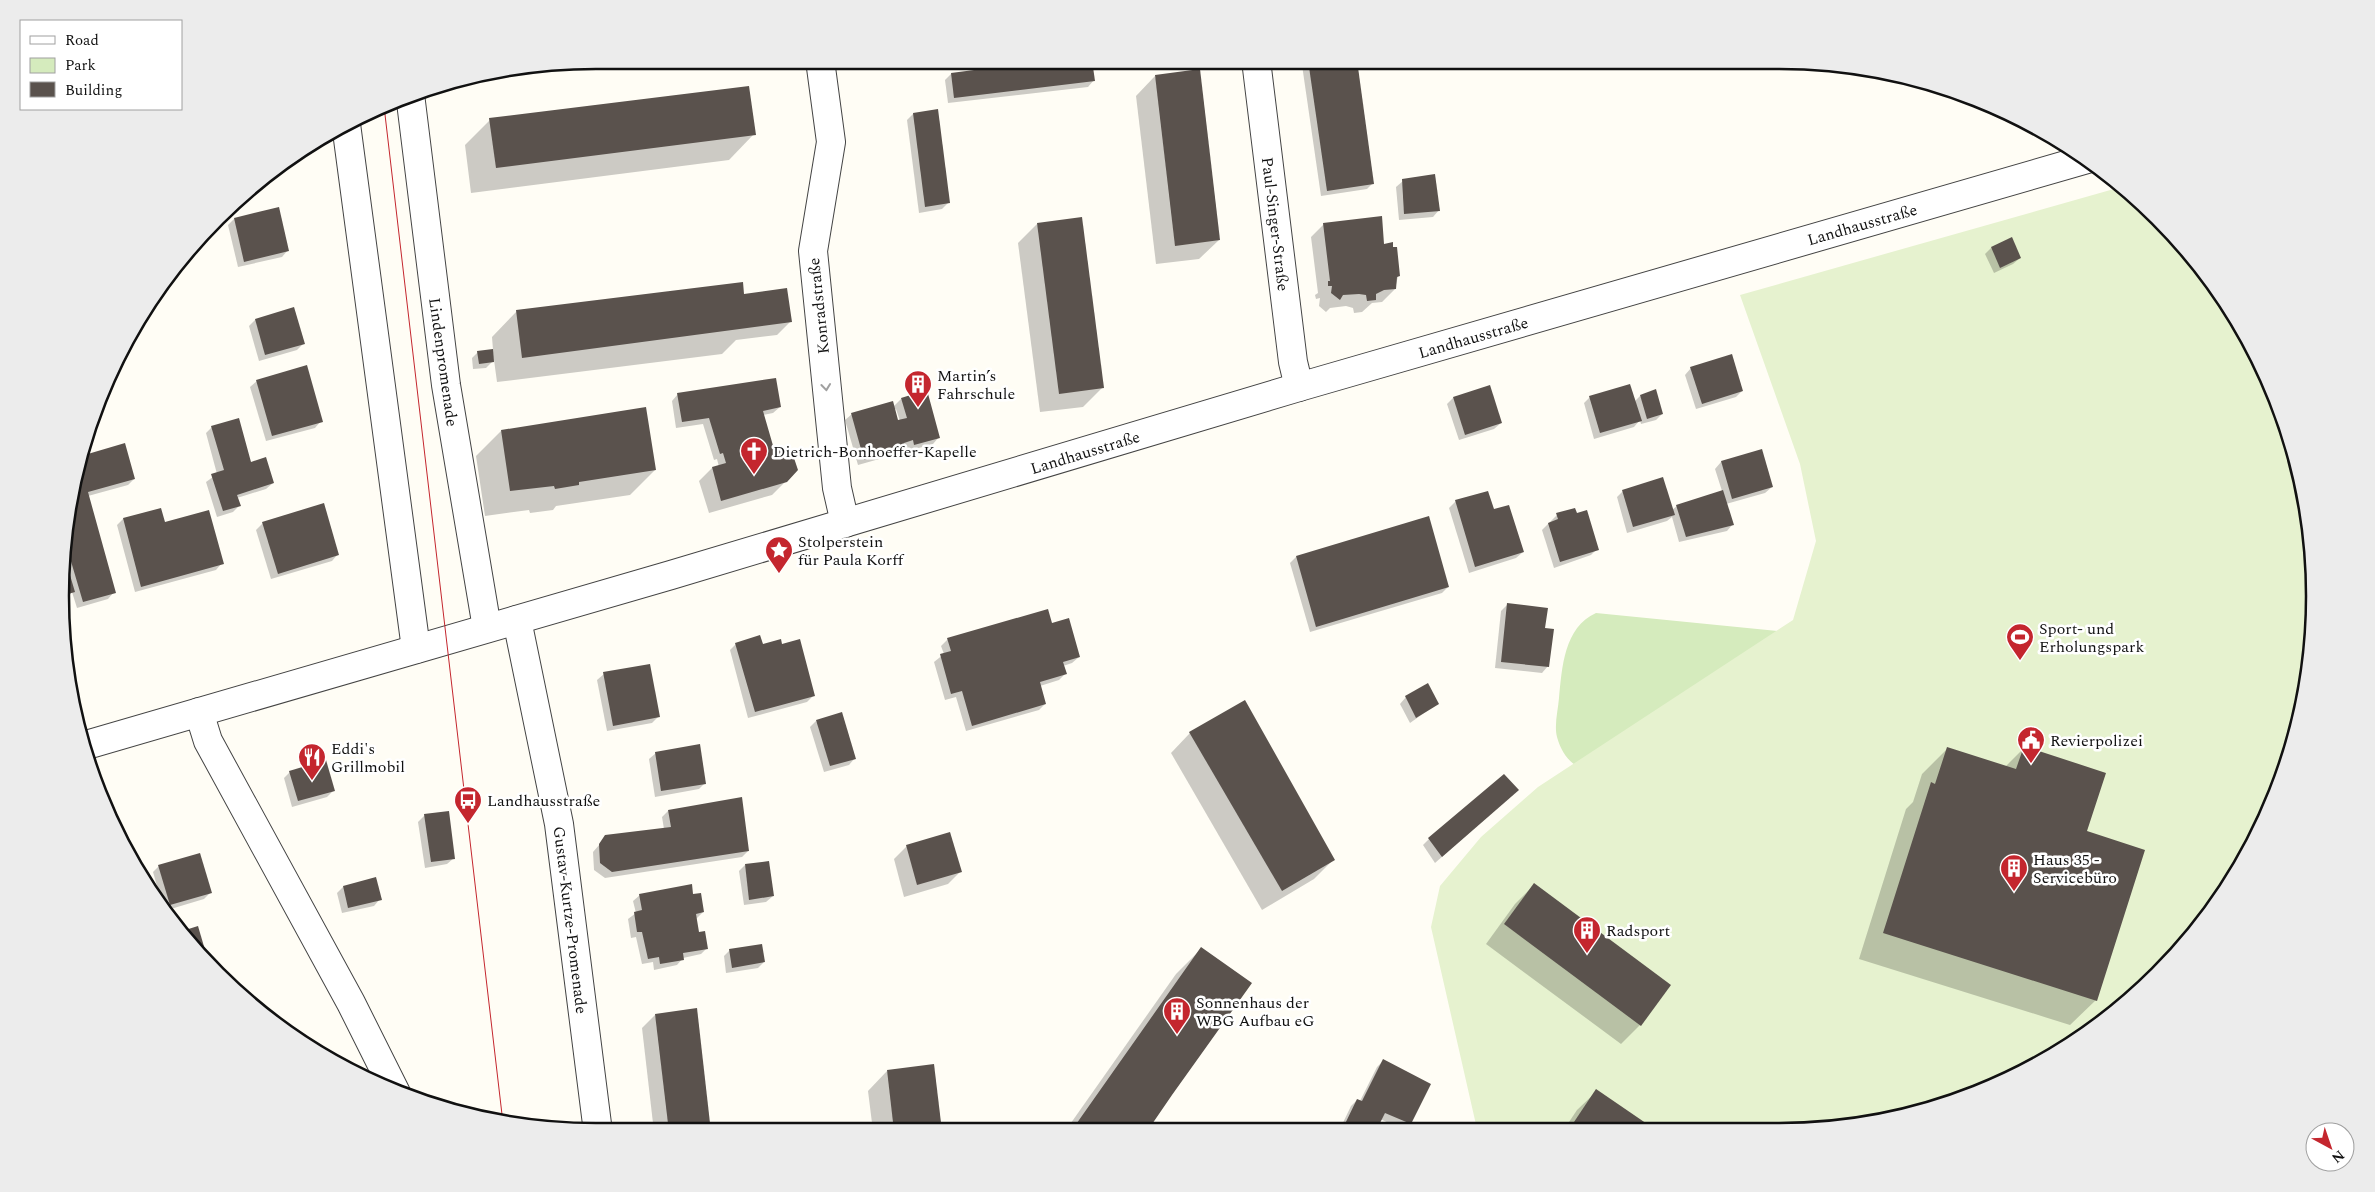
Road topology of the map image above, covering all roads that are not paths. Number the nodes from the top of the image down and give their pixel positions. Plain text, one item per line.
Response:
1 (821, 69) edge
2 (1257, 69) edge
3 (411, 103) edge
4 (347, 131) edge
5 (2077, 162) edge
6 (1299, 387) junction
7 (845, 523) junction
8 (517, 620) junction
9 (487, 628) junction
10 (416, 649) junction
11 (199, 712) junction
12 (91, 744) edge
13 (390, 1081) edge
14 (597, 1123) edge

1 -> 7 street, Konradstraße
2 - 6 street, Paul-Singer-Straße
3 - 9 street, Lindenpromenade
4 - 10 street
5 - 6 street, Landhausstraße
6 - 7 street, Landhausstraße
7 - 8 street, Landhausstraße
8 - 9 street, Landhausstraße
8 - 14 street, Gustav-Kurtze-Promenade
9 - 10 street, Landhausstraße
10 - 11 street, Landhausstraße
11 - 12 street, Landhausstraße
11 - 13 street

